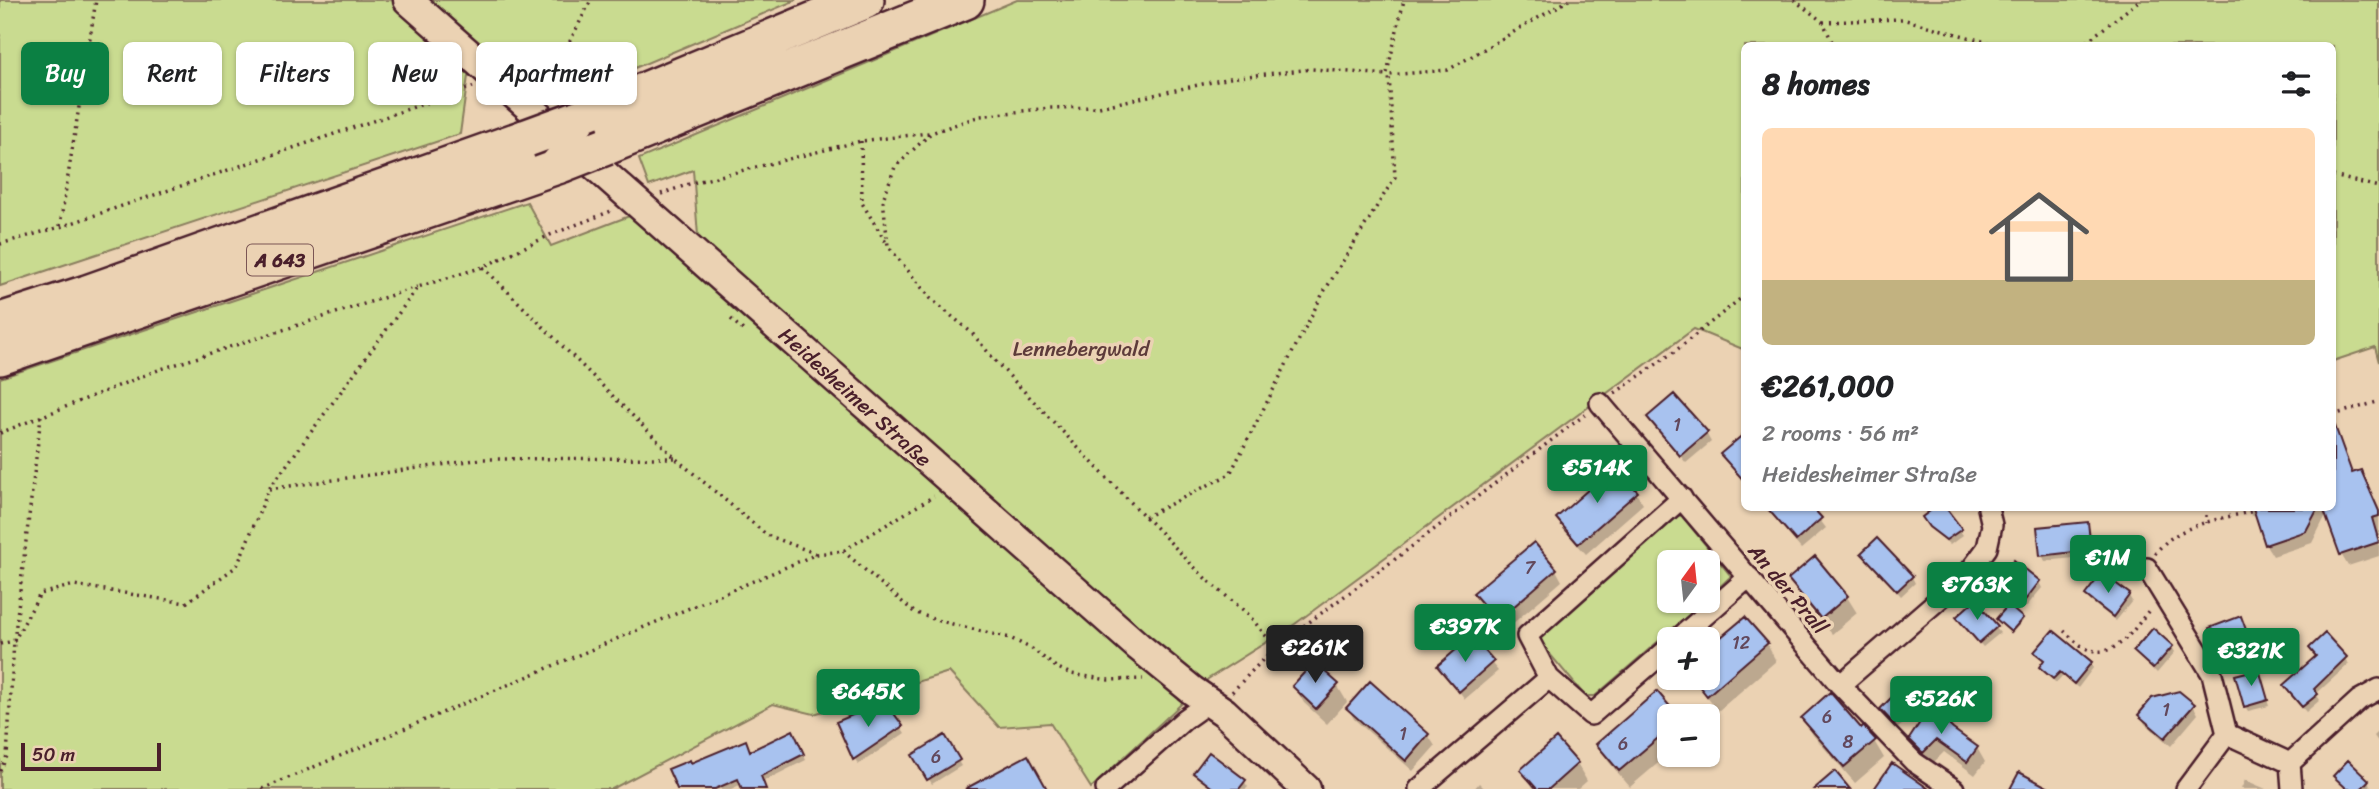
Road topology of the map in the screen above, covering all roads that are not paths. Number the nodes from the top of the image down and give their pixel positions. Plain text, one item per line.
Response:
1 (408, 0) edge
2 (865, 0) edge
3 (965, 0) edge
4 (0, 322) edge
5 (0, 356) edge
6 (1600, 403) road end
7 (1682, 498) junction
8 (1989, 511) edge
9 (2147, 568) road end
10 (1749, 577) junction
11 (1692, 627) edge
12 (1657, 658) edge
13 (1549, 678) junction
14 (1840, 685) junction
15 (2379, 689) edge
16 (1209, 702) junction
17 (2227, 734) junction
18 (2290, 763) junction
19 (1106, 789) edge
20 (1306, 789) edge
21 (1419, 789) edge
22 (1954, 789) edge
23 (2186, 789) edge
24 (2292, 789) edge

1 - 16 main road, Heidesheimer Straße
2 - 4 highway, A 643, bridge
3 - 5 highway, A 643, bridge
6 - 7 street, An der Prall
7 - 10 street, An der Prall
7 - 13 street
8 - 14 street
9 - 17 street
10 - 11 street
10 - 14 street, An der Prall
12 - 13 street
13 - 21 street
14 - 22 street, An der Prall
15 - 18 street
16 - 19 street
16 - 20 main road, Heidesheimer Straße
17 - 18 street
17 - 23 street
18 - 24 street

